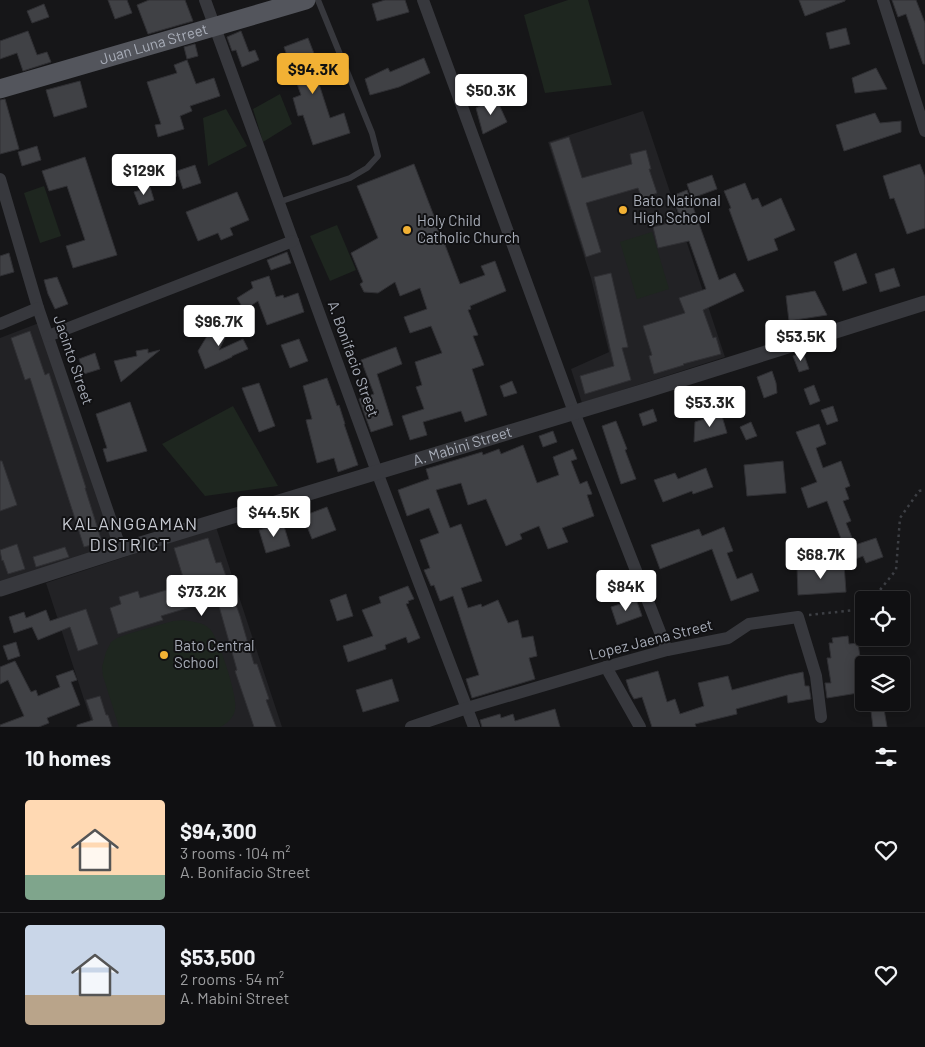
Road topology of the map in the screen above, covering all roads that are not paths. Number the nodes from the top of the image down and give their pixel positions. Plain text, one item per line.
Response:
1 (206, 0) edge
2 (306, 0) edge
3 (318, 0) edge
4 (423, 0) edge
5 (883, 0) edge
6 (216, 26) junction
7 (0, 89) edge
8 (925, 131) edge
9 (0, 178) edge
10 (279, 202) junction
11 (293, 241) junction
12 (925, 303) edge
13 (38, 308) junction
14 (0, 324) edge
15 (48, 336) junction
16 (574, 412) junction
17 (377, 472) junction
18 (121, 550) junction
19 (0, 589) edge
20 (667, 650) junction
21 (606, 667) junction
22 (467, 708) junction
23 (821, 717) dead end
24 (411, 727) edge
25 (474, 727) edge
26 (640, 727) edge

1 - 6 street, A. Bonifacio Street
2 - 6 main road, Juan Luna Street
3 - 10 lane
4 - 16 street
5 - 8 street
6 - 7 main road, Juan Luna Street
6 - 10 street, A. Bonifacio Street
9 - 13 street, Jacinto Street
10 - 11 street, A. Bonifacio Street
11 - 15 street
11 - 17 street, A. Bonifacio Street
12 - 16 street, A. Mabini Street
13 - 14 street
13 - 15 street, Jacinto Street
15 - 18 street, Jacinto Street
16 - 17 street, A. Mabini Street
16 - 20 street
17 - 18 street, A. Mabini Street
17 - 22 street, A. Bonifacio Street
18 - 19 street, A. Mabini Street
20 - 21 street, Lopez Jaena Street
20 - 23 street, Lopez Jaena Street
21 - 22 street, Lopez Jaena Street
21 - 26 street
22 - 24 street, Lopez Jaena Street
22 - 25 street, A. Bonifacio Street

